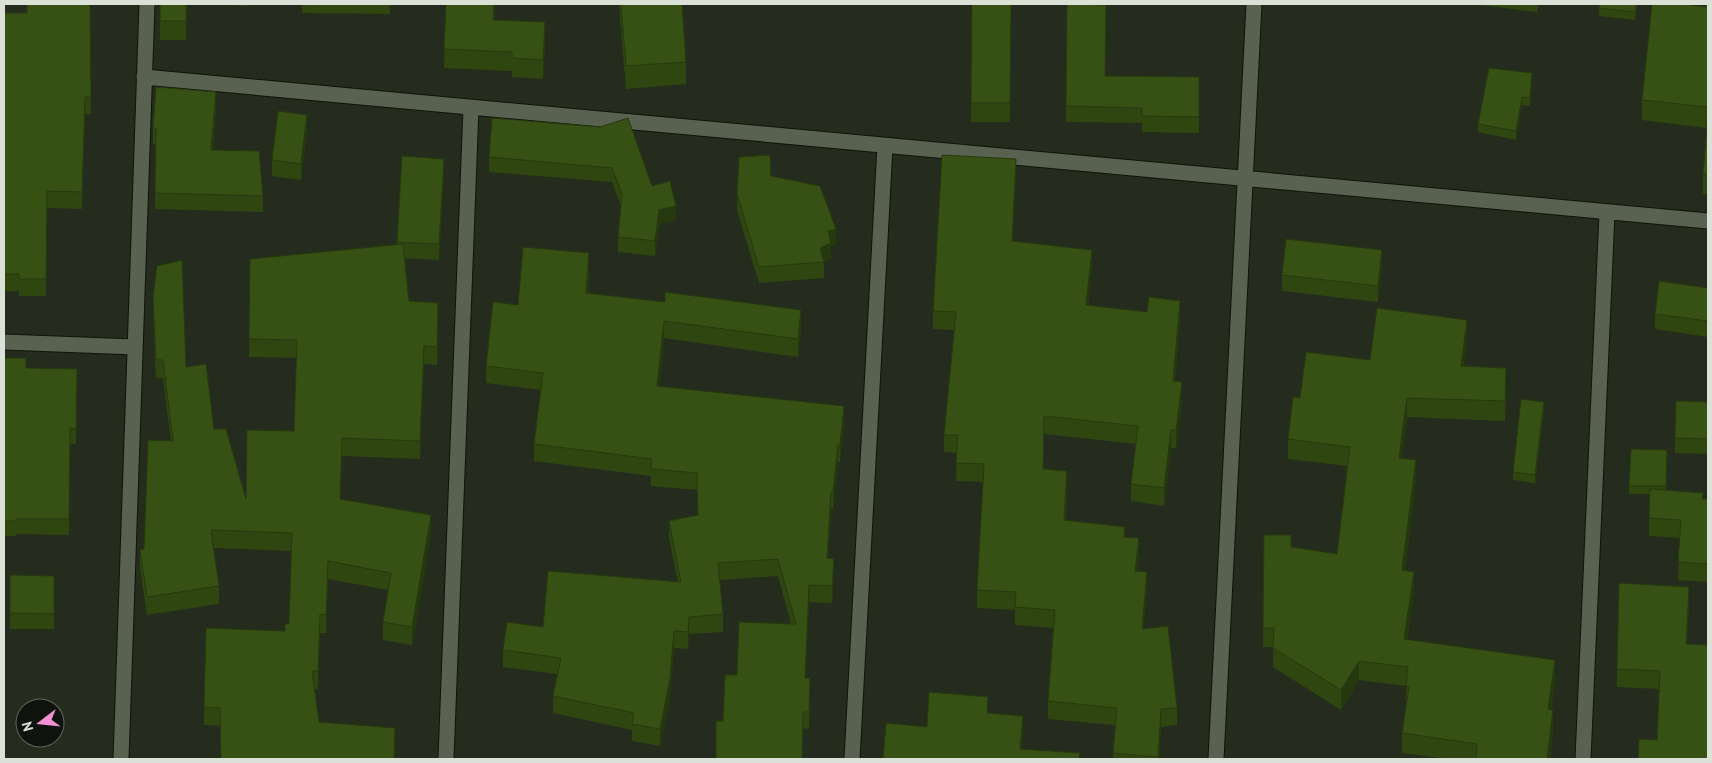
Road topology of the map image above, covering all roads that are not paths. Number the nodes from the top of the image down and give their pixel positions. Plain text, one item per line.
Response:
1 (147, 4) edge
2 (1254, 4) edge
3 (144, 77) junction
4 (471, 108) junction
5 (885, 146) junction
6 (1244, 179) junction
7 (1607, 213) junction
8 (1708, 221) edge
9 (4, 342) edge
10 (135, 348) junction
11 (121, 759) edge
12 (446, 759) edge
13 (852, 759) edge
14 (1216, 759) edge
15 (1583, 759) edge

1 - 3 street
2 - 6 street
3 - 4 street
3 - 10 street
4 - 5 street
4 - 12 street
5 - 6 street
5 - 13 street
6 - 7 street
6 - 14 street
7 - 8 street
7 - 15 street
9 - 10 street
10 - 11 street

